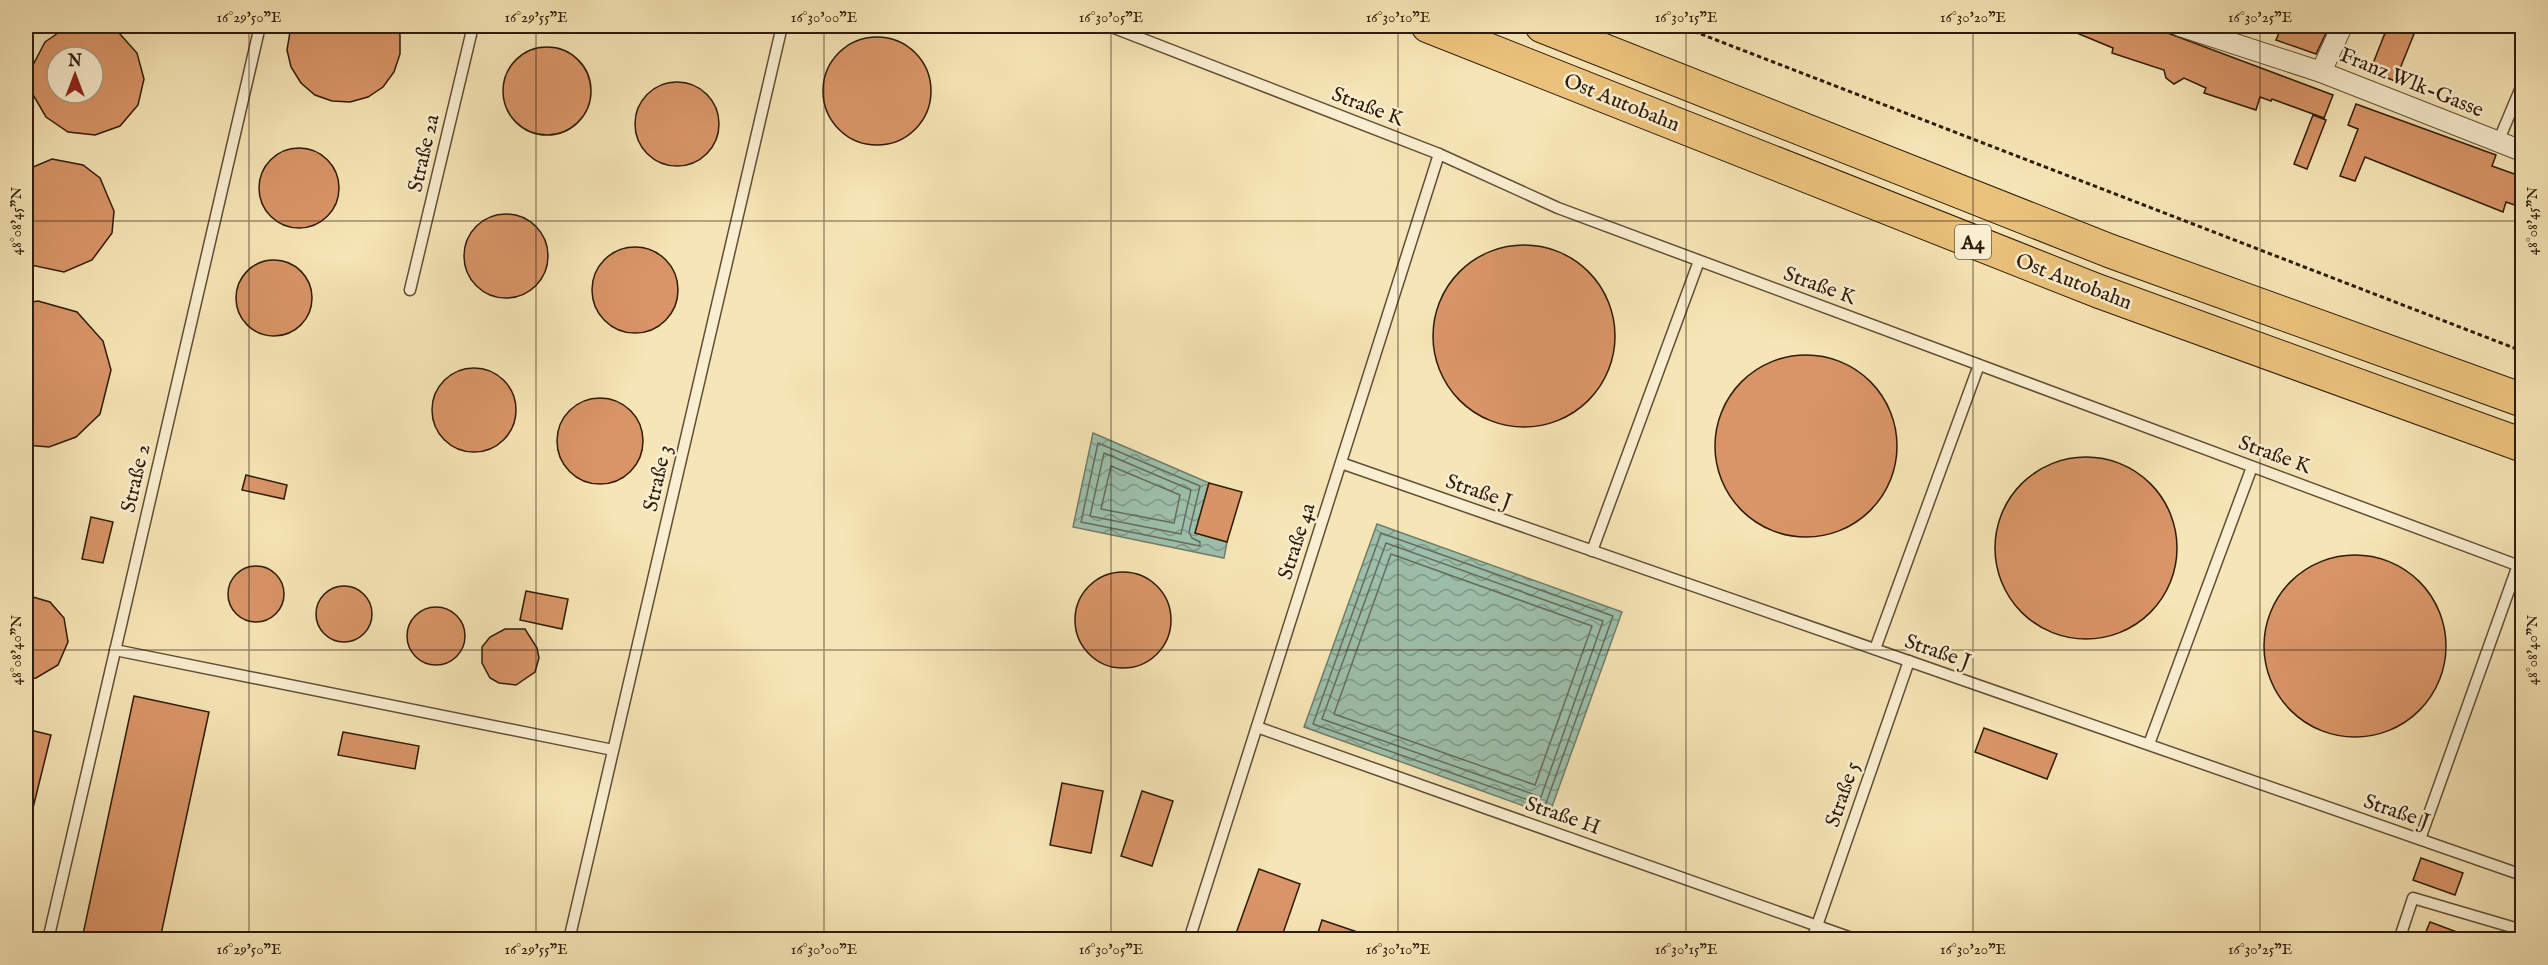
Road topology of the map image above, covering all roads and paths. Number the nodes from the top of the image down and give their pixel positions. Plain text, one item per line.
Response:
1 (260, 26) edge
2 (473, 26) edge
3 (782, 26) edge
4 (1109, 26) edge
5 (1428, 26) edge
6 (1542, 26) edge
7 (1680, 26) edge
8 (2181, 26) edge
9 (2342, 26) edge
10 (2321, 72) junction
11 (2523, 85) edge
12 (2498, 142) junction
13 (2523, 151) edge
14 (1439, 154) junction
15 (1699, 261) junction
16 (410, 290) dead end
17 (2523, 351) edge
18 (1979, 365) junction
19 (2523, 400) edge
20 (2523, 445) edge
21 (1341, 463) junction
22 (2252, 466) junction
23 (1592, 551) junction
24 (2520, 566) edge
25 (1875, 649) junction
26 (115, 650) junction
27 (1909, 661) junction
28 (1257, 727) junction
29 (2149, 744) junction
30 (614, 750) junction
31 (2420, 839) junction
32 (2523, 875) edge
33 (1817, 925) junction
34 (2523, 930) edge
35 (48, 939) edge
36 (569, 939) edge
37 (1189, 939) edge
38 (1812, 939) edge
39 (1857, 939) edge
40 (2399, 939) edge

1 - 26 lane, Straße 2
2 - 16 lane, Straße 2a
3 - 30 lane, Straße 3
4 - 14 lane, Straße K
5 - 20 highway, Ost Autobahn / A4
6 - 19 highway, Ost Autobahn / A4
7 - 17 path
8 - 10 street, Franz Wlk-Gasse
9 - 10 street
10 - 12 street, Franz Wlk-Gasse
11 - 12 lane
12 - 13 street, Franz Wlk-Gasse
14 - 15 lane, Straße K
14 - 21 lane, Straße 4a
15 - 18 lane, Straße K
15 - 23 lane
18 - 22 lane, Straße K
18 - 25 lane
21 - 23 lane, Straße J
21 - 28 lane, Straße 4a
22 - 24 lane, Straße K
22 - 29 lane
23 - 25 lane, Straße J
24 - 31 lane
25 - 27 lane, Straße J
26 - 30 lane
26 - 35 lane, Straße 2
27 - 29 lane, Straße J
27 - 33 lane, Straße 5
28 - 33 lane, Straße H
28 - 37 lane, Straße 4a
29 - 31 lane, Straße J
30 - 36 lane, Straße 3
31 - 32 lane, Straße J
33 - 38 lane, Straße 5
33 - 39 lane, Straße H
34 - 40 lane

